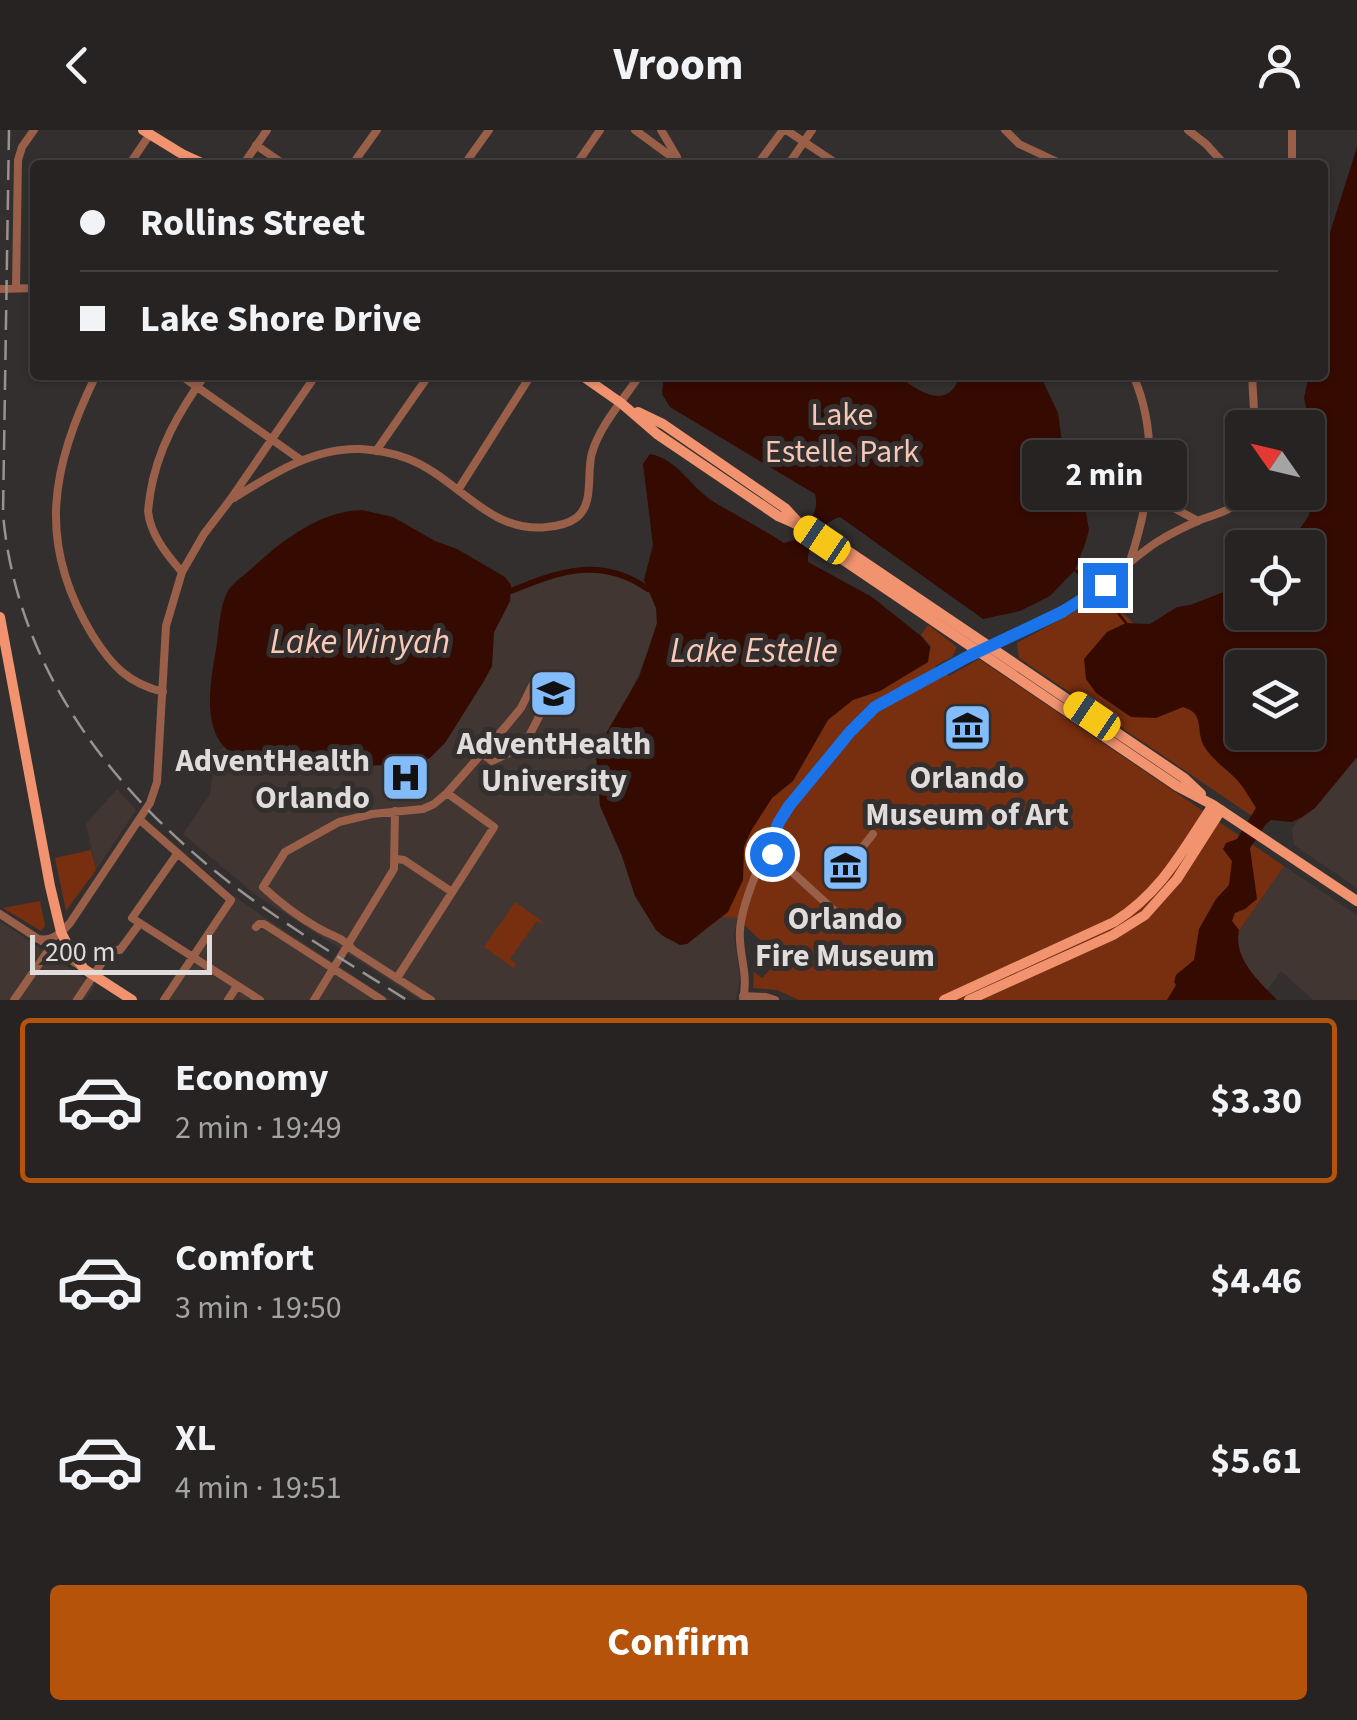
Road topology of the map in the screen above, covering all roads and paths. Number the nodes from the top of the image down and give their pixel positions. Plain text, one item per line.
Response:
1 (34, 130) edge
2 (267, 130) edge
3 (377, 130) edge
4 (489, 130) edge
5 (600, 130) edge
6 (634, 130) edge
7 (661, 130) edge
8 (784, 130) edge
9 (812, 130) edge
10 (1005, 130) edge
11 (1188, 130) edge
12 (1292, 130) edge
13 (147, 132) edge
14 (804, 141) junction
15 (256, 145) junction
16 (132, 160) edge
17 (194, 160) edge
18 (246, 160) edge
19 (278, 160) edge
20 (356, 160) edge
21 (468, 160) edge
22 (579, 160) edge
23 (675, 160) edge
24 (678, 160) edge
25 (760, 160) edge
26 (791, 160) edge
27 (832, 160) edge
28 (1053, 160) edge
29 (1220, 160) edge
30 (1292, 160) edge
31 (0, 288) edge
32 (16, 288) junction
33 (30, 288) edge
34 (94, 380) edge
35 (188, 380) edge
36 (201, 380) edge
37 (312, 380) edge
38 (426, 380) edge
39 (528, 380) edge
40 (588, 380) edge
41 (637, 380) edge
42 (1135, 380) edge
43 (1252, 380) edge
44 (197, 386) junction
45 (621, 403) junction
46 (1254, 410) edge
47 (270, 439) junction
48 (376, 451) junction
49 (301, 460) junction
50 (1150, 482) junction
51 (458, 490) junction
52 (230, 500) junction
53 (1230, 510) edge
54 (1198, 521) junction
55 (1130, 562) junction
56 (182, 572) junction
57 (0, 616) edge
58 (983, 649) junction
59 (163, 692) junction
60 (483, 754) junction
61 (447, 793) junction
62 (1217, 808) junction
63 (396, 811) junction
64 (140, 820) junction
65 (874, 834) dead end
66 (767, 849) junction
67 (177, 854) junction
68 (396, 859) junction
69 (852, 860) dead end
70 (450, 896) junction
71 (1357, 901) edge
72 (0, 914) edge
73 (136, 921) junction
74 (850, 926) dead end
75 (256, 927) dead end
76 (61, 932) junction
77 (38, 939) junction
78 (349, 944) junction
79 (50, 948) junction
80 (192, 956) junction
81 (333, 968) junction
82 (89, 972) junction
83 (1006, 977) junction
84 (397, 978) junction
85 (238, 986) junction
86 (743, 998) edge
87 (14, 1000) edge
88 (77, 1000) edge
89 (132, 1000) edge
90 (164, 1000) edge
91 (228, 1000) edge
92 (260, 1000) edge
93 (314, 1000) edge
94 (382, 1000) edge
95 (431, 1000) edge
96 (774, 1000) edge
97 (944, 1000) edge
98 (969, 1000) edge

1 - 32 street
2 - 15 street
3 - 20 street
4 - 21 street
5 - 22 street
6 - 23 street
7 - 24 street
8 - 14 street
8 - 25 street
9 - 14 street
10 - 28 street
11 - 29 street
12 - 30 street
13 - 16 street
13 - 17 main road
14 - 26 street
14 - 27 street
15 - 18 street
15 - 19 street
31 - 32 street
32 - 33 street
34 - 59 street
35 - 44 street
36 - 44 street
37 - 47 street
38 - 48 street
39 - 51 street
40 - 45 main road
41 - 45 street
42 - 50 street
43 - 46 street
44 - 47 street
44 - 56 street
45 - 51 street
45 - 58 main road
47 - 49 street
47 - 52 street
48 - 49 street
48 - 51 street
49 - 52 street
50 - 54 street
50 - 55 street
52 - 56 street
53 - 54 street
54 - 55 street
55 - 58 street
56 - 59 street
57 - 76 main road
58 - 62 main road
58 - 66 street
59 - 64 street
60 - 60 street
60 - 61 street
61 - 63 street
61 - 70 street
62 - 71 main road
62 - 83 main road
63 - 68 street
63 - 78 street
64 - 67 street
64 - 76 street
65 - 69 street
66 - 74 street
66 - 86 street
67 - 73 street
67 - 80 street
68 - 70 street
68 - 78 street
70 - 84 street
72 - 77 street
73 - 80 street
73 - 82 street
75 - 81 street
76 - 77 street
76 - 82 main road
77 - 79 street
78 - 81 street
78 - 84 street
79 - 82 street
79 - 87 street
80 - 85 street
80 - 90 street
81 - 93 street
81 - 94 street
82 - 88 street
82 - 89 main road
83 - 97 main road
83 - 98 main road
84 - 95 street
85 - 91 street
85 - 92 street
86 - 96 street

